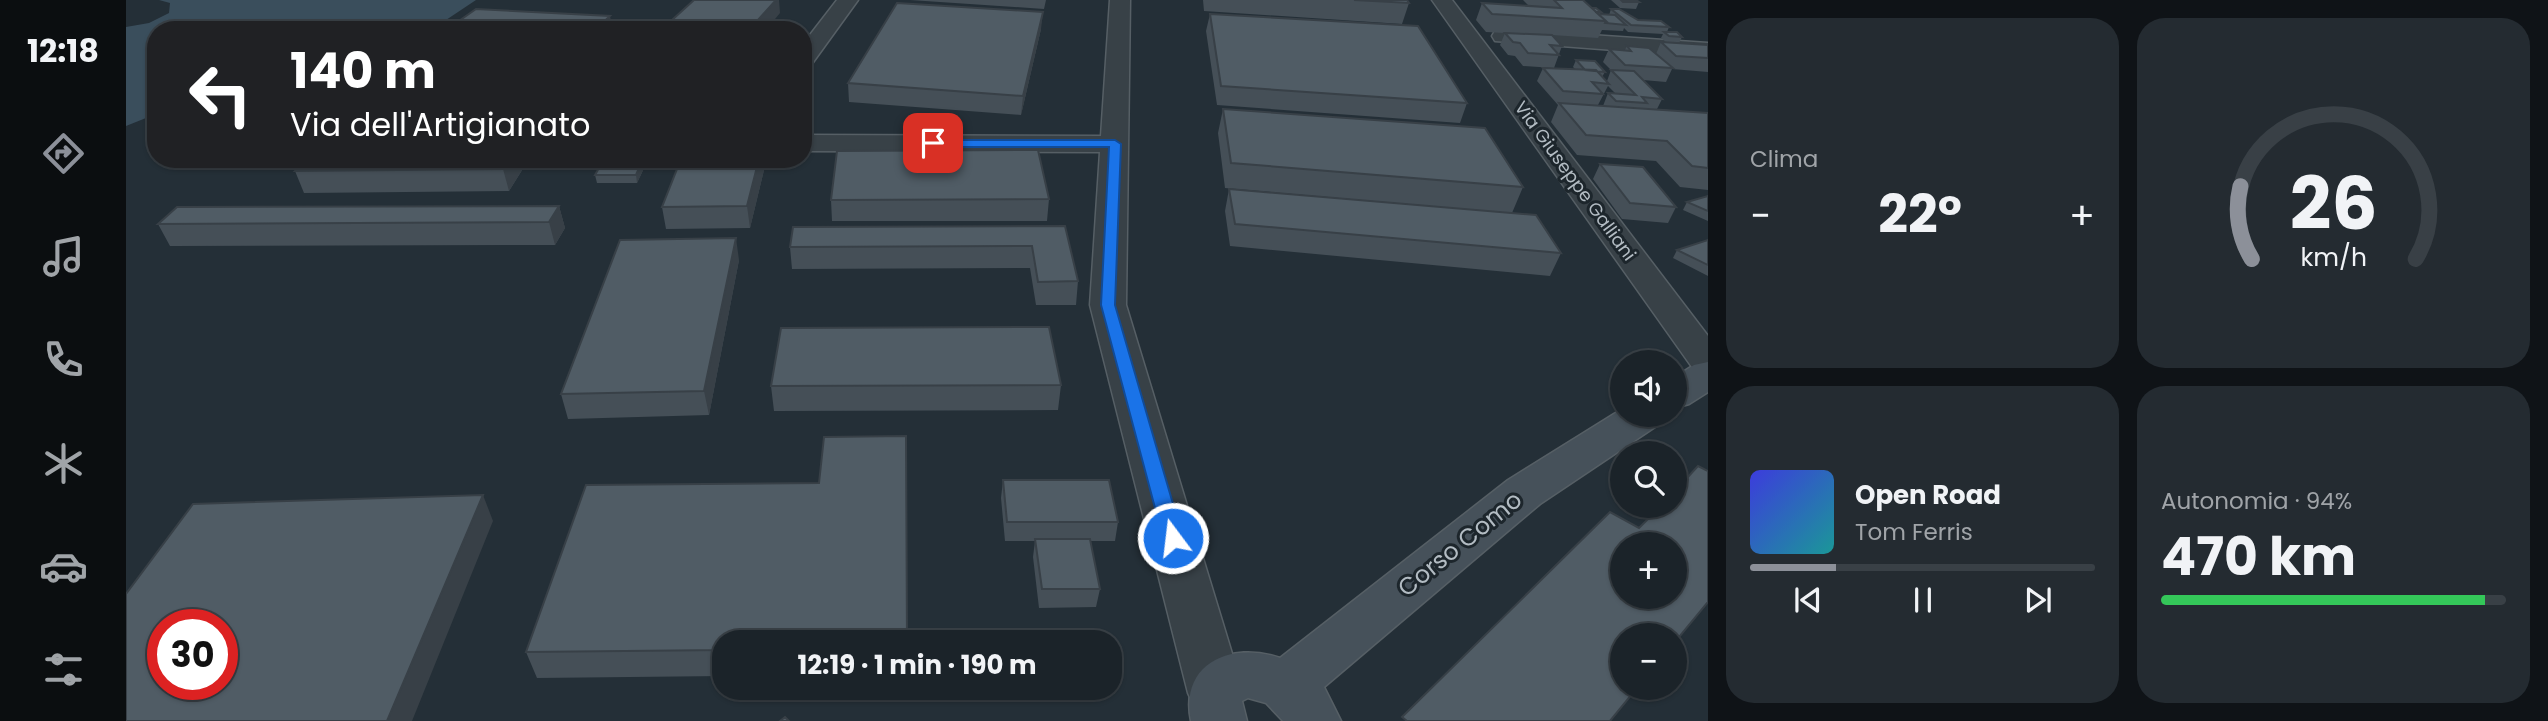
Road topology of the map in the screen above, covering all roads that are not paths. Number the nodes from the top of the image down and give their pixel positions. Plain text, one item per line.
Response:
1 (848, 0) edge
2 (1120, 0) edge
3 (1442, 0) edge
4 (1466, 33) junction
5 (812, 48) edge
6 (1708, 50) edge
7 (812, 143) edge
8 (1115, 144) junction
9 (1700, 380) edge
10 (1624, 427) edge
11 (1300, 703) edge
12 (1218, 707) edge

1 - 5 street
2 - 8 street
3 - 4 street, Via Giuseppe Galliani
4 - 6 street
4 - 9 street, Via Giuseppe Galliani
7 - 8 street
8 - 12 street
10 - 11 main road, Corso Como
11 - 12 main road

